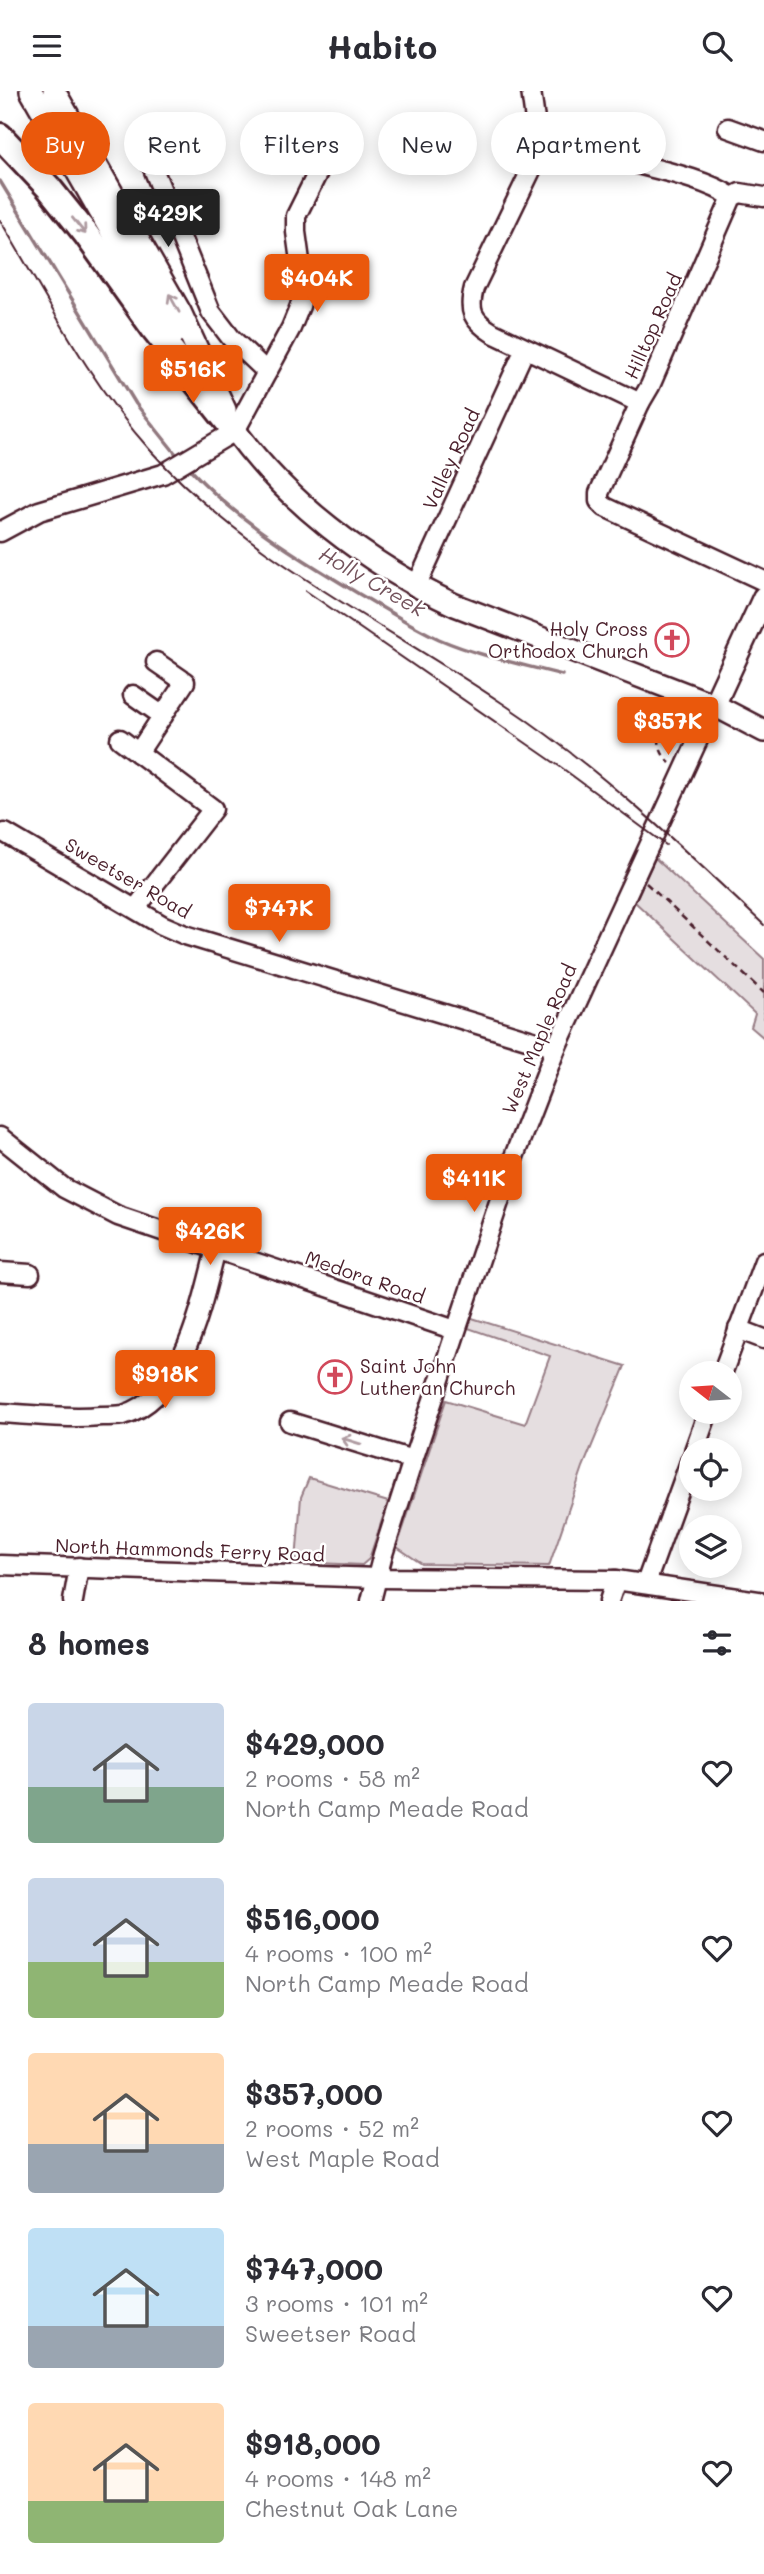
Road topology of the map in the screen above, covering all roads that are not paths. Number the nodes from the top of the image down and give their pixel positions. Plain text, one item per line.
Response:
1 (31, 91) edge
2 (54, 91) edge
3 (531, 91) edge
4 (728, 128) dead end
5 (0, 136) edge
6 (764, 141) edge
7 (666, 173) edge
8 (156, 175) edge
9 (316, 175) edge
10 (732, 197) junction
11 (764, 197) edge
12 (525, 349) junction
13 (267, 372) junction
14 (640, 403) junction
15 (235, 431) junction
16 (0, 533) edge
17 (764, 582) edge
18 (416, 587) junction
19 (764, 597) edge
20 (156, 662) dead end
21 (133, 695) dead end
22 (714, 705) junction
23 (163, 716) junction
24 (764, 731) edge
25 (120, 739) dead end
26 (138, 753) junction
27 (5, 833) dead end
28 (136, 908) junction
29 (556, 1048) junction
30 (0, 1137) edge
31 (216, 1249) junction
32 (764, 1261) edge
33 (0, 1272) edge
34 (30, 1274) dead end
35 (738, 1329) junction
36 (455, 1330) junction
37 (764, 1339) edge
38 (727, 1361) edge
39 (0, 1413) edge
40 (290, 1422) dead end
41 (413, 1460) junction
42 (679, 1492) edge
43 (0, 1565) edge
44 (79, 1567) junction
45 (378, 1578) junction
46 (616, 1580) junction
47 (646, 1583) junction
48 (72, 1601) edge
49 (370, 1601) edge
50 (609, 1601) edge
51 (758, 1601) edge

1 - 15 main road
15 -> 2 main road
3 - 12 street
4 - 6 street
5 -> 15 highway
7 - 10 street
8 - 13 street
9 - 13 street
10 - 11 street
10 - 14 street, Hilltop Road
12 - 14 street
12 - 18 street, Valley Road
13 - 15 street
14 - 17 street, Hilltop Road
15 - 16 street
15 - 18 main road
18 - 22 main road
19 - 22 main road
20 - 23 street
21 - 23 street
22 - 24 main road
22 - 29 street, West Maple Road
23 - 26 street
25 - 26 street
26 - 28 street
27 - 28 street, Sweetser Road
28 - 29 street, Sweetser Road
29 - 36 street, West Maple Road
30 - 31 street, Medora Road
31 - 36 street, Medora Road
31 - 39 street
32 - 35 street
33 - 34 street
35 - 37 street
35 - 38 street
36 - 41 street, West Maple Road
41 -> 40 street
41 - 45 street, West Maple Road
42 - 47 street
43 - 44 street, North Hammonds Ferry Road
44 - 45 street, North Hammonds Ferry Road
44 - 48 street
45 - 46 street, North Hammonds Ferry Road
45 - 49 street, West Maple Road
46 - 47 street, North Hammonds Ferry Road
46 - 50 street
47 - 51 street, North Hammonds Ferry Road

